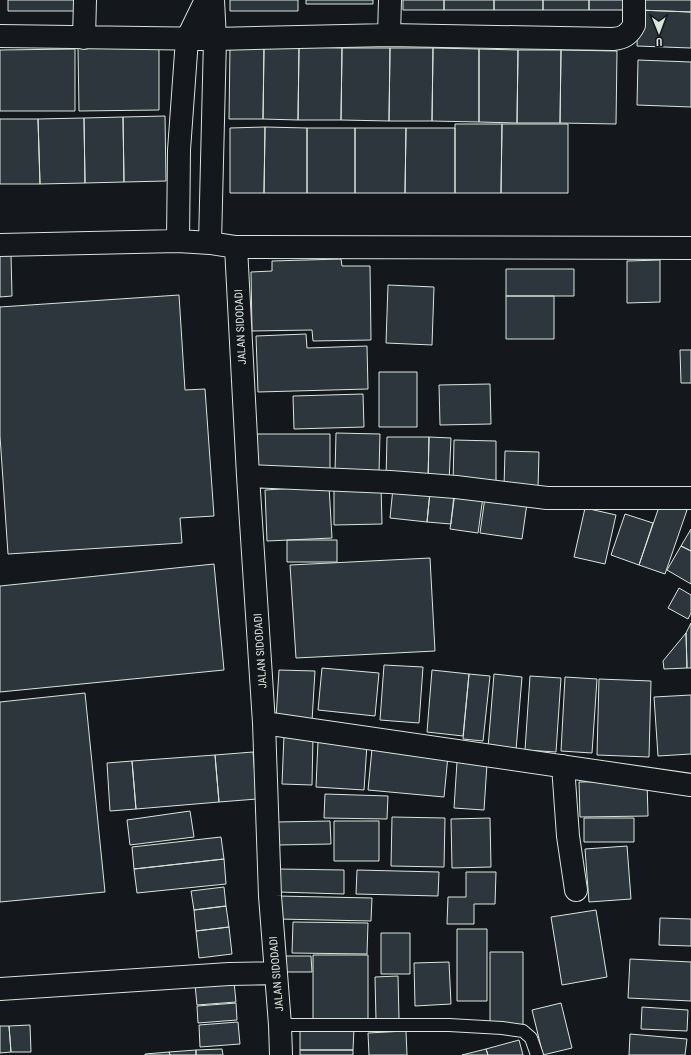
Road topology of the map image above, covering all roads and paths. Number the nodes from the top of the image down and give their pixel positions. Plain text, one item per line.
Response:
1 (85, 0) edge
2 (206, 0) edge
3 (214, 0) edge
4 (390, 0) edge
5 (634, 0) edge
6 (0, 36) edge
7 (389, 36) junction
8 (84, 38) junction
9 (187, 38) junction
10 (215, 39) junction
11 (212, 147) junction
12 (179, 150) junction
13 (178, 241) junction
14 (210, 243) junction
15 (0, 245) edge
16 (236, 247) junction
17 (691, 248) edge
18 (248, 476) junction
19 (691, 498) edge
20 (264, 723) junction
21 (563, 766) junction
22 (691, 786) edge
23 (576, 890) dead end
24 (276, 973) junction
25 (0, 989) edge
26 (280, 1025) junction
27 (281, 1055) edge
28 (537, 1055) edge

1 - 8 street
2 - 9 street
3 - 10 street
4 - 7 street
5 - 7 street
6 - 8 street
7 - 10 street
8 - 9 street
9 - 10 street
9 - 12 street
10 - 11 street
11 - 12 street
11 - 14 street
12 - 13 street
13 - 14 street
13 - 15 street
14 - 16 street
16 - 17 street
16 - 18 street, JALAN SIDODADI
18 - 19 street
18 - 20 street, JALAN SIDODADI
20 - 21 street
20 - 24 street, JALAN SIDODADI
21 - 22 street
21 - 23 street
24 - 25 street
24 - 26 street, JALAN SIDODADI
26 - 27 street, JALAN SIDODADI
26 - 28 lane

